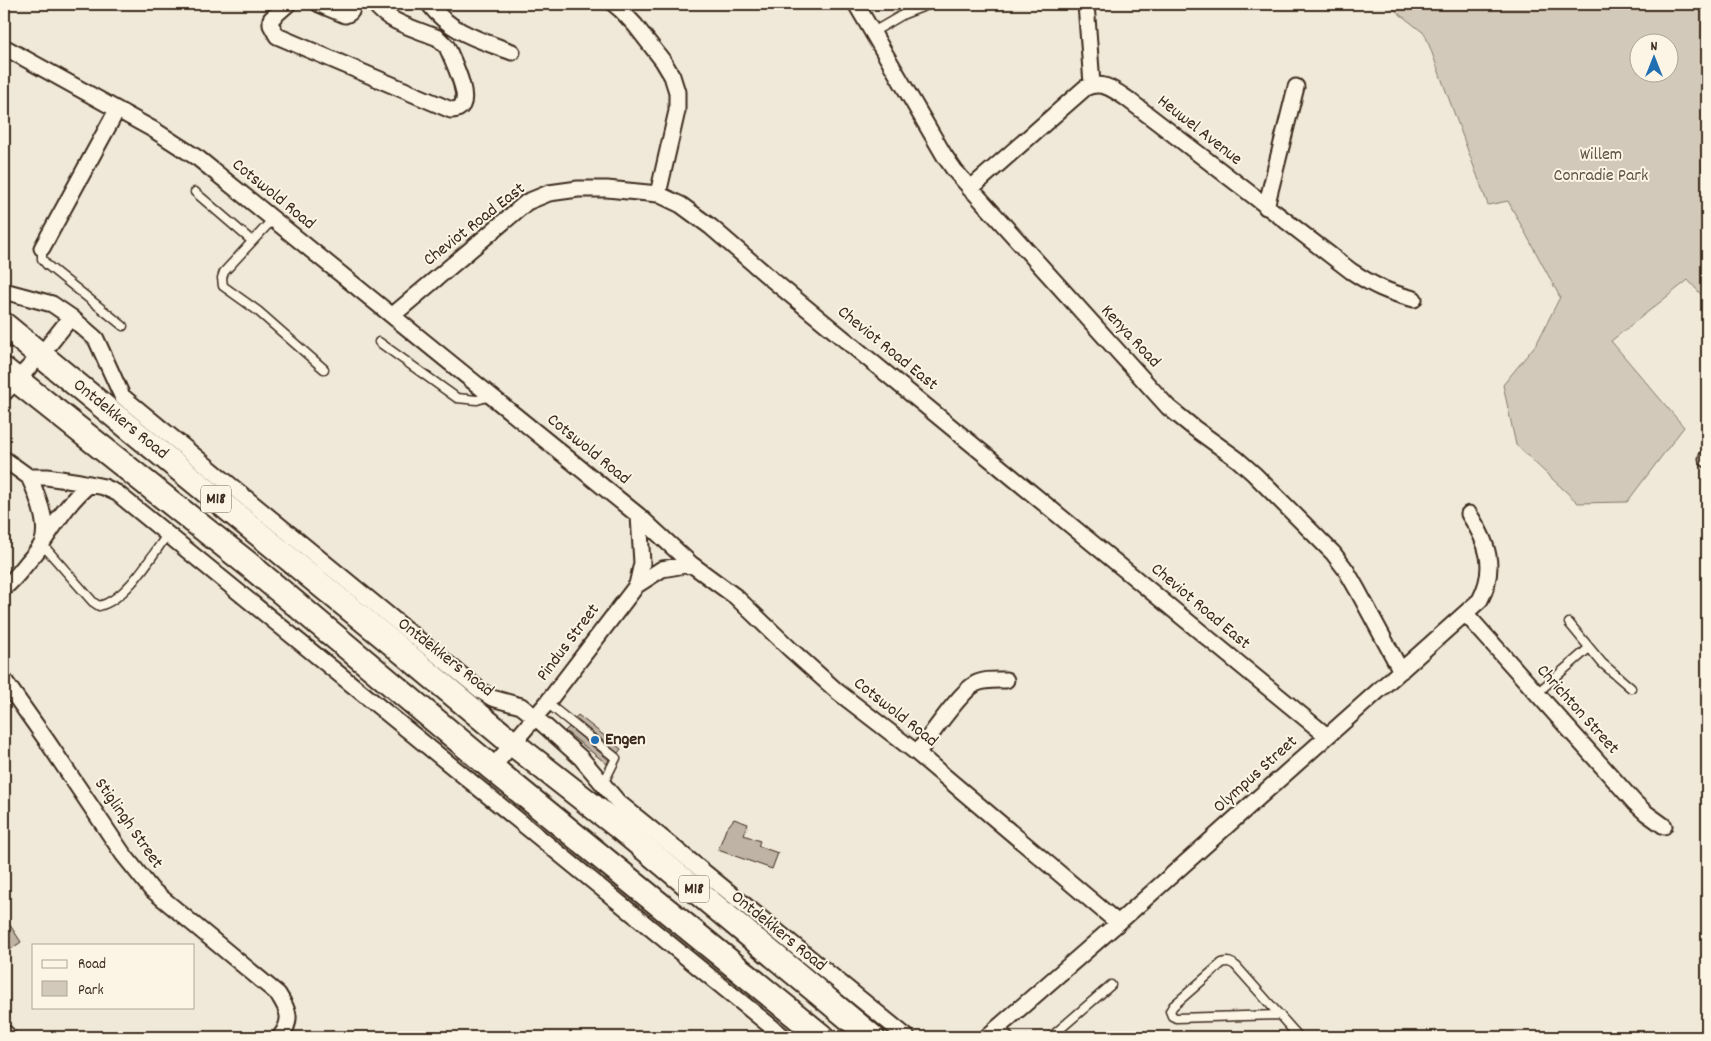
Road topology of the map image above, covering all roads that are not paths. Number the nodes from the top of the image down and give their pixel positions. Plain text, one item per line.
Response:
1 (288, 4) edge
2 (319, 4) edge
3 (353, 4) edge
4 (375, 4) edge
5 (429, 4) edge
6 (614, 4) edge
7 (856, 4) edge
8 (930, 4) edge
9 (1086, 4) edge
10 (873, 32) junction
11 (4, 46) edge
12 (512, 52) dead end
13 (1092, 84) junction
14 (1296, 87) dead end
15 (117, 110) junction
16 (970, 189) junction
17 (195, 192) dead end
18 (658, 194) junction
19 (1266, 206) junction
20 (273, 219) junction
21 (252, 241) junction
22 (42, 248) joint
23 (4, 291) edge
24 (1414, 299) dead end
25 (393, 315) junction
26 (71, 317) junction
27 (4, 325) edge
28 (123, 326) dead end
29 (379, 342) dead end
30 (41, 356) junction
31 (324, 369) dead end
32 (8, 382) edge
33 (491, 395) junction
34 (4, 459) edge
35 (29, 478) junction
36 (90, 484) junction
37 (1470, 514) dead end
38 (639, 516) junction
39 (166, 535) junction
40 (42, 544) junction
41 (691, 564) junction
42 (637, 585) junction
43 (4, 588) edge
44 (1466, 614) junction
45 (1569, 623) dead end
46 (1589, 648) junction
47 (1401, 671) junction
48 (4, 680) edge
49 (1006, 680) dead end
50 (1631, 688) dead end
51 (1537, 693) junction
52 (547, 703) junction
53 (536, 717) junction
54 (1327, 736) junction
55 (512, 743) junction
56 (917, 753) junction
57 (492, 768) junction
58 (604, 784) junction
59 (1664, 826) dead end
60 (1118, 923) junction
61 (1111, 985) dead end
62 (1280, 1015) junction
63 (1005, 1032) edge
64 (280, 1037) edge
65 (784, 1037) edge
66 (822, 1037) edge
67 (872, 1037) edge
68 (907, 1037) edge
69 (987, 1037) edge
70 (1051, 1037) edge
71 (1299, 1037) edge

1 - 4 street
2 - 3 street
5 - 12 street
6 - 18 street
7 - 10 street, Kenya Road
8 - 10 lane
9 - 13 street
10 - 16 street, Kenya Road
11 - 15 street, Cotswold Road
13 - 16 street
13 - 19 street, Heuwel Avenue
14 - 19 street
15 - 20 street, Cotswold Road
15 - 22 street
16 - 47 street, Kenya Road
17 - 21 lane
18 - 25 street, Cheviot Road East
18 - 54 street, Cheviot Road East
19 - 24 street, Heuwel Avenue
20 - 21 lane
20 - 25 street, Cotswold Road
21 - 31 lane
22 - 28 lane
23 - 26 street, Ontdekkers Road
25 - 33 street, Cotswold Road
26 - 30 street
26 - 53 street, Ontdekkers Road
27 - 30 main road, Ontdekkers Road / M18
29 - 33 lane
30 - 32 street
30 - 55 main road, Ontdekkers Road / M18
32 - 57 main road, Ontdekkers Road / M18
33 - 38 street, Cotswold Road
34 - 35 street
35 - 36 street
35 - 40 street
36 - 39 street
36 - 40 street
37 - 44 street, Olympus Street
38 - 41 street, Cotswold Road
38 - 42 street
39 - 40 lane
39 - 65 street
40 - 43 street
41 - 42 street, Pindus Street
41 - 56 street, Cotswold Road
42 - 52 street, Pindus Street
44 - 47 street, Olympus Street
44 - 51 street, Chrichton Street
45 - 46 lane
46 - 50 lane
46 - 51 lane
47 - 54 street, Olympus Street
48 - 64 street, Stiglingh Street
49 - 56 street
51 - 59 street, Chrichton Street
52 - 53 street, Pindus Street
52 - 58 lane
53 - 55 street, Pindus Street
53 - 58 street, Ontdekkers Road
54 - 60 street, Olympus Street
55 - 57 street, Pindus Street
55 - 67 main road, Ontdekkers Road / M18
56 - 60 street, Cotswold Road
57 - 66 main road, Ontdekkers Road / M18
58 - 68 street, Ontdekkers Road
60 - 63 street, Olympus Street
61 - 70 lane
62 - 62 lane
62 - 71 lane
63 - 69 street, Olympus Street

